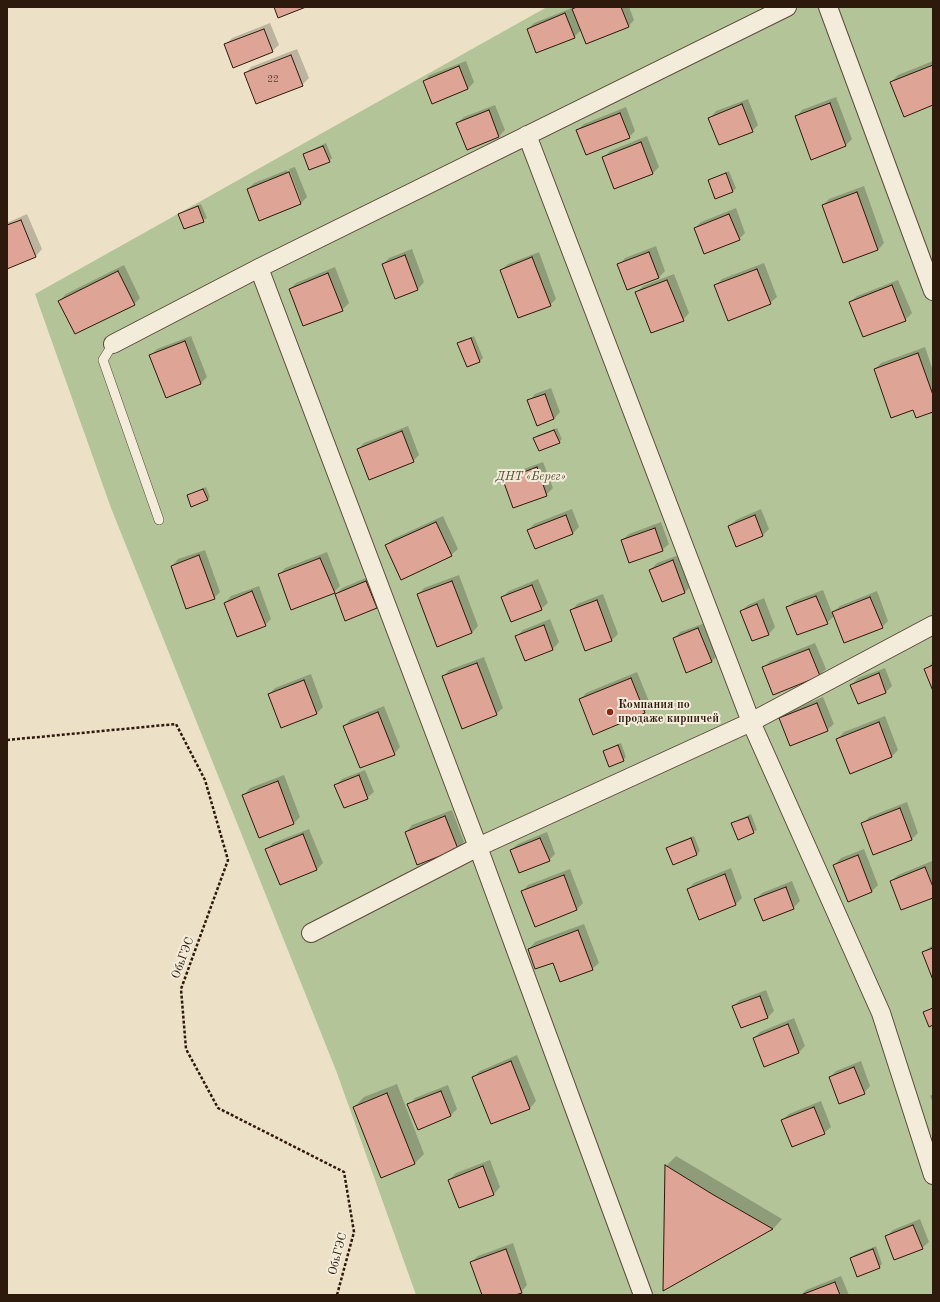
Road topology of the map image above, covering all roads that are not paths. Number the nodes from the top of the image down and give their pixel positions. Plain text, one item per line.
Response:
1 (787, 7) edge
2 (828, 7) edge
3 (527, 135) junction
4 (259, 268) junction
5 (933, 291) edge
6 (113, 344) joint
7 (160, 520) dead end
8 (933, 625) edge
9 (751, 722) junction
10 (478, 847) junction
11 (311, 933) dead end
12 (933, 1175) edge
13 (643, 1295) edge

1 - 3 street
2 - 5 street
3 - 4 street
3 - 9 street
4 - 6 street
4 - 10 street
6 - 7 lane
8 - 9 street
9 - 10 street
9 - 12 street
10 - 11 street
10 - 13 street

